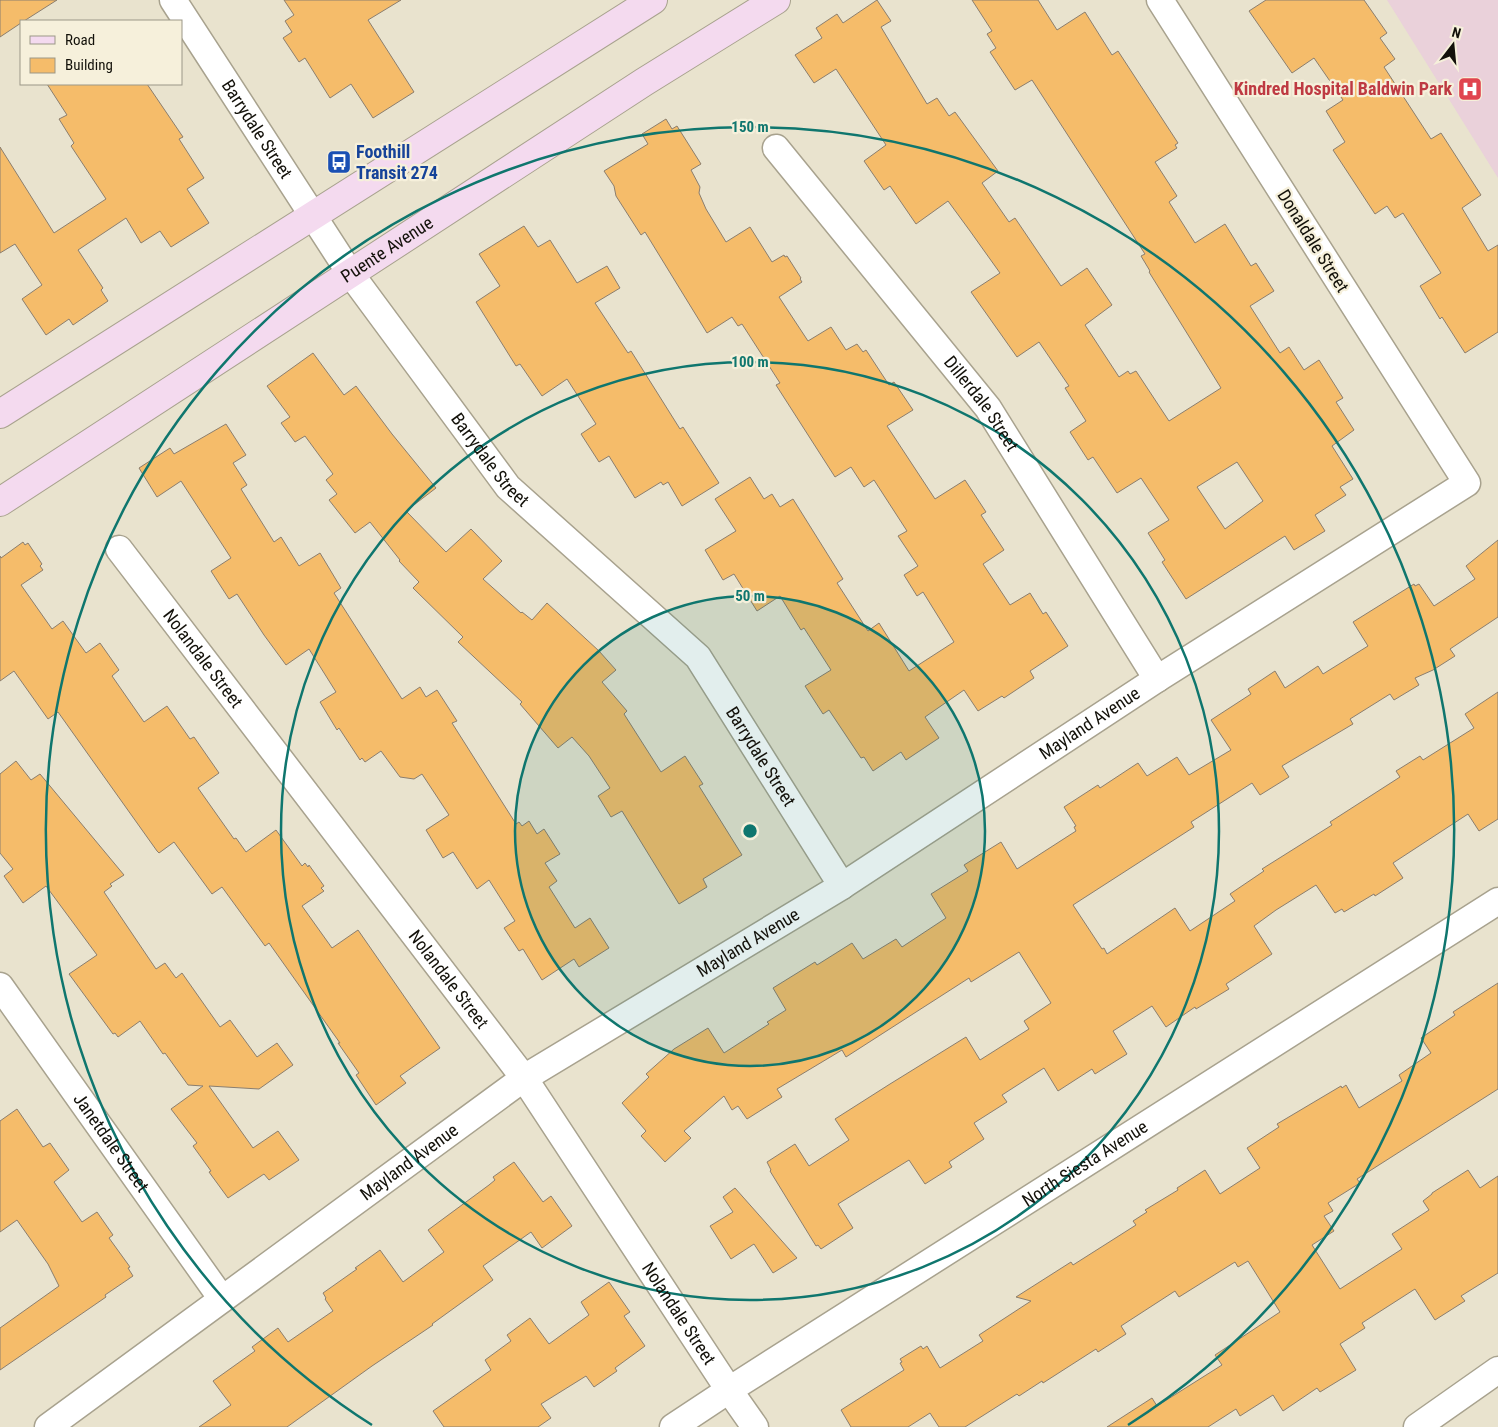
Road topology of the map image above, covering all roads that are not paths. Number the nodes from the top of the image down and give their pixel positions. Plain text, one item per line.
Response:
1 (173, 0) edge
2 (653, 0) edge
3 (776, 0) edge
4 (1160, 0) edge
5 (776, 148) dead end
6 (313, 217) junction
7 (350, 273) junction
8 (0, 414) edge
9 (1467, 483) joint
10 (0, 502) edge
11 (119, 549) dead end
12 (1157, 679) junction
13 (842, 886) junction
14 (1498, 901) edge
15 (0, 986) edge
16 (524, 1078) junction
17 (222, 1299) junction
18 (1498, 1370) edge
19 (728, 1390) junction
20 (48, 1427) edge
21 (673, 1427) edge
22 (755, 1427) edge
23 (1417, 1427) edge

1 - 6 street, Barrydale Street
2 - 6 main road
3 - 7 main road, Puente Avenue
4 - 9 street, Donaldale Street
5 - 12 street, Dillerdale Street
6 - 7 street, Barrydale Street
6 - 8 main road
7 - 10 main road, Puente Avenue
7 - 13 street, Barrydale Street
9 - 12 street, Mayland Avenue
11 - 16 street, Nolandale Street
12 - 13 street, Mayland Avenue
13 - 16 street, Mayland Avenue
14 - 19 street, North Siesta Avenue
15 - 17 street, Janetdale Street
16 - 17 street, Mayland Avenue
16 - 19 street, Nolandale Street
17 - 20 street, Mayland Avenue
18 - 23 street
19 - 21 street, North Siesta Avenue
19 - 22 street, Nolandale Street

